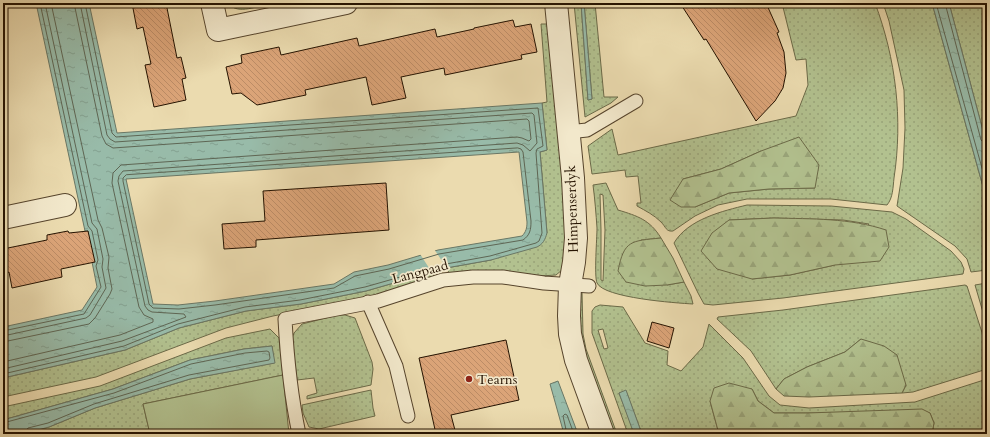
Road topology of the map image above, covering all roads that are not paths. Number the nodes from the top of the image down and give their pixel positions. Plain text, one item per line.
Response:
1 (212, 3) edge
2 (346, 3) edge
3 (556, 3) edge
4 (636, 100) dead end
5 (568, 132) junction
6 (65, 205) dead end
7 (3, 218) edge
8 (579, 286) junction
9 (368, 302) junction
10 (408, 416) dead end
11 (300, 434) edge
12 (604, 434) edge

1 - 2 street
3 - 5 street, Himpenserdyk
4 - 5 lane
5 - 8 street, Himpenserdyk
6 - 7 street
8 - 9 lane, Langpaad
8 - 12 street, Himpenserdyk
9 - 10 lane
9 - 11 lane, Langpaad

